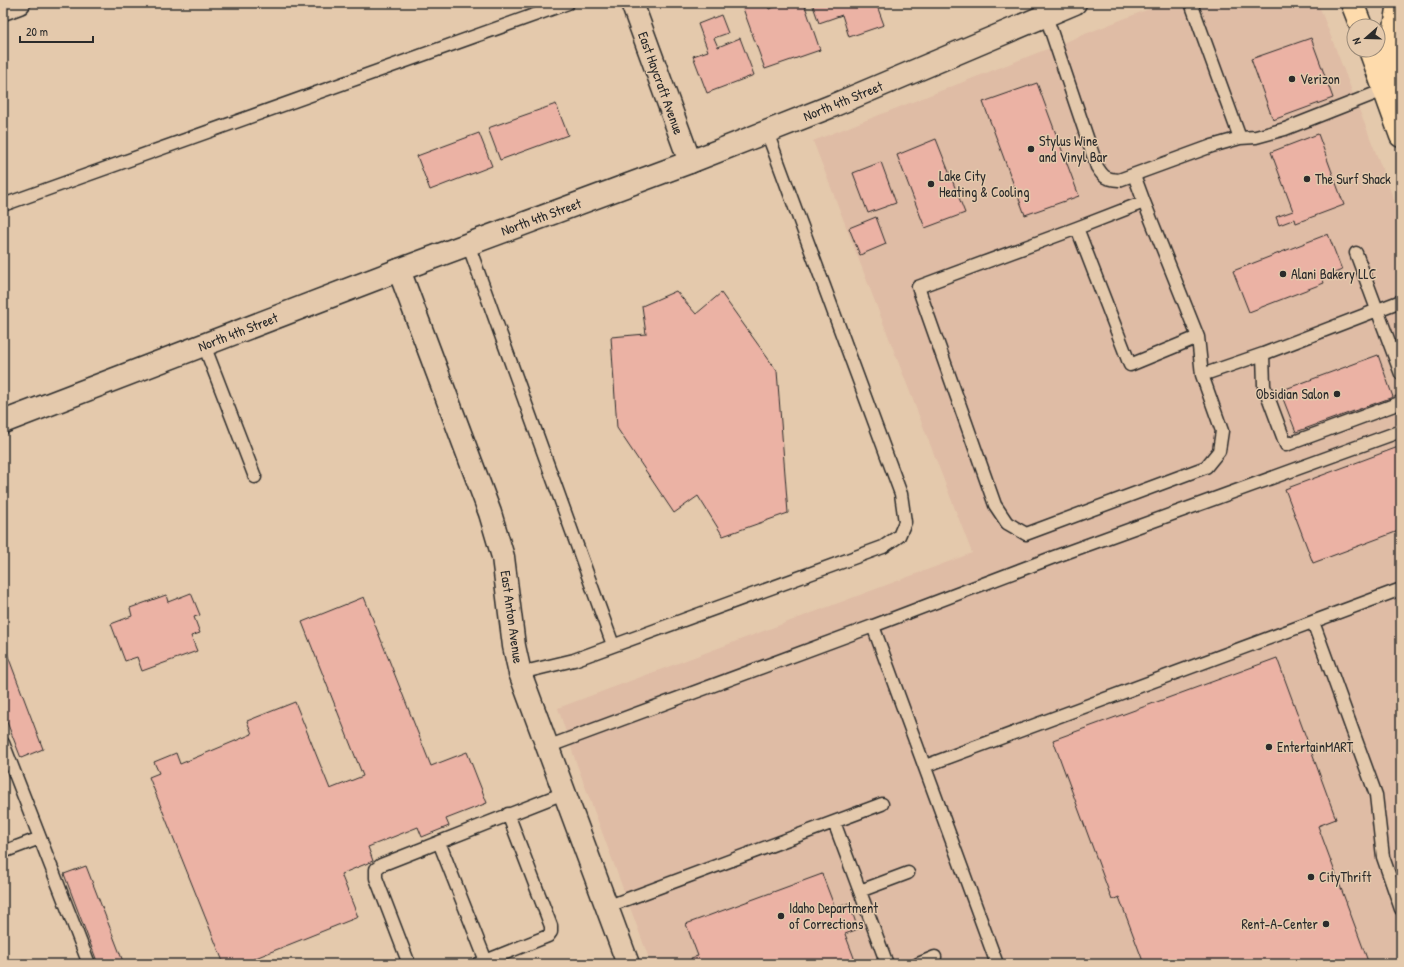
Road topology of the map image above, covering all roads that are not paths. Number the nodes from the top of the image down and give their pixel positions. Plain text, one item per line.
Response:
1 (19, 3) edge
2 (568, 3) edge
3 (632, 3) edge
4 (1075, 3) edge
5 (1190, 3) edge
6 (1352, 3) edge
7 (1399, 3) edge
8 (3, 9) edge
9 (1046, 16) junction
10 (1358, 18) edge
11 (1373, 58) edge
12 (1384, 90) junction
13 (767, 132) junction
14 (1401, 136) edge
15 (1240, 138) junction
16 (690, 162) junction
17 (1134, 175) junction
18 (1144, 202) junction
19 (3, 205) edge
20 (1077, 228) junction
21 (468, 244) junction
22 (1356, 254) dead end
23 (399, 270) junction
24 (1401, 301) edge
25 (1377, 310) junction
26 (1198, 337) junction
27 (204, 345) junction
28 (1263, 354) junction
29 (1401, 374) edge
30 (1202, 375) junction
31 (1401, 401) edge
32 (3, 422) edge
33 (1401, 431) edge
34 (255, 477) dead end
35 (1401, 589) edge
36 (1313, 622) junction
37 (873, 626) junction
38 (614, 645) junction
39 (520, 673) junction
40 (3, 743) edge
41 (547, 747) junction
42 (925, 766) junction
43 (564, 793) junction
44 (882, 804) dead end
45 (508, 814) junction
46 (834, 822) junction
47 (40, 838) junction
48 (439, 842) junction
49 (3, 852) edge
50 (908, 873) dead end
51 (860, 891) junction
52 (606, 907) junction
53 (1401, 909) edge
54 (935, 957) dead end
55 (482, 962) edge
56 (88, 964) edge
57 (409, 964) edge
58 (628, 964) edge
59 (887, 964) edge
60 (918, 964) edge
61 (997, 964) edge

1 - 8 main road
2 - 19 lane
3 - 16 main road, East Haycraft Avenue
4 - 9 main road, North 4th Street
5 - 15 lane
6 - 10 main road
7 - 12 main road
9 - 13 main road, North 4th Street
9 - 17 lane
11 - 12 main road
12 - 14 main road
12 - 15 lane
13 - 16 main road, North 4th Street
13 - 38 lane
15 - 17 lane
16 - 21 main road, North 4th Street
17 - 18 lane
18 - 20 lane
18 - 26 lane
20 - 26 lane
20 - 30 lane
21 - 23 main road, North 4th Street
21 - 38 lane
22 - 25 lane
23 - 27 main road, North 4th Street
23 - 39 main road, East Anton Avenue
24 - 25 lane
25 - 28 lane
25 - 29 lane
26 - 30 lane
27 - 32 main road, North 4th Street
27 - 34 lane
28 - 30 lane
28 - 31 lane
33 - 37 lane
35 - 36 lane
36 - 42 lane
36 - 53 lane
37 - 41 lane
37 - 42 lane
38 - 39 lane
39 - 41 main road, East Anton Avenue
40 - 47 lane
41 - 43 main road, East Anton Avenue
42 - 61 lane
43 - 45 lane
43 - 52 main road, East Anton Avenue
44 - 46 lane
45 - 48 lane
45 - 55 lane
46 - 51 lane
46 - 52 lane
47 - 49 lane
47 - 56 lane
48 - 55 lane
48 - 57 lane
50 - 51 lane
51 - 59 lane
52 - 58 main road, East Anton Avenue
54 - 60 lane

